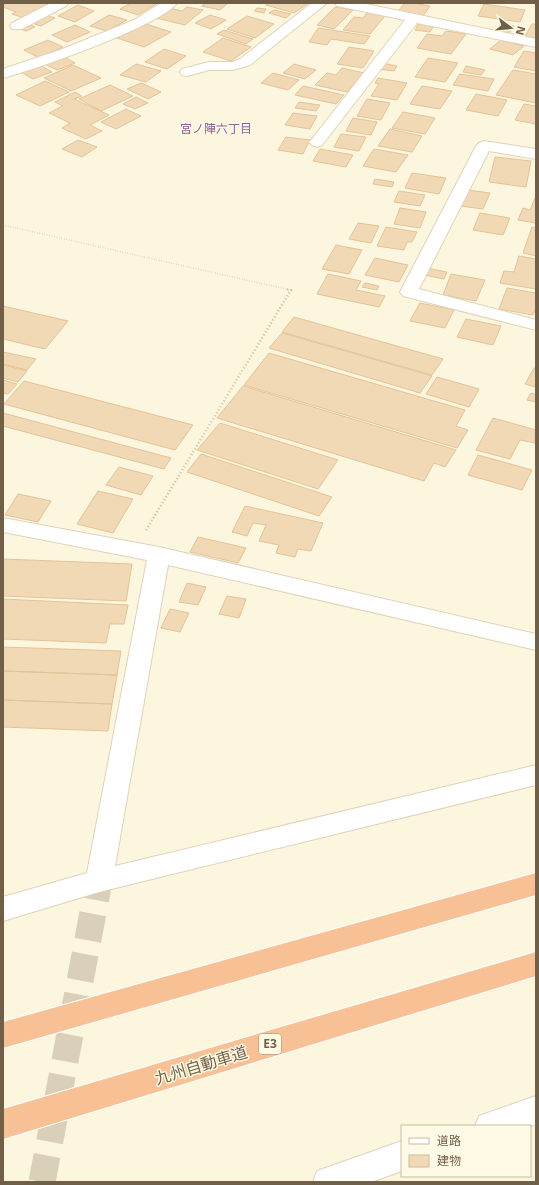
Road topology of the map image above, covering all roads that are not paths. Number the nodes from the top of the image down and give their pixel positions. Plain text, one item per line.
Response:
1 (61, 3) edge
2 (170, 3) edge
3 (320, 3) edge
4 (342, 3) edge
5 (414, 18) junction
6 (16, 26) dead end
7 (536, 43) edge
8 (187, 72) dead end
9 (3, 74) edge
10 (316, 142) dead end
11 (536, 154) edge
12 (536, 325) edge
13 (3, 525) edge
14 (159, 555) junction
15 (536, 642) edge
16 (536, 775) edge
17 (99, 881) junction
18 (536, 884) edge
19 (3, 908) edge
20 (536, 964) edge
21 (3, 1035) edge
22 (536, 1110) edge
23 (3, 1124) edge
24 (493, 1125) edge
25 (401, 1156) edge
26 (328, 1182) edge

1 - 6 street
2 - 9 street
3 - 8 street
4 - 5 street
5 - 7 street
5 - 10 street
11 - 12 street
13 - 14 street
14 - 15 street
14 - 17 street
16 - 17 street
17 - 19 street
18 - 21 highway
20 - 23 highway, 九州自動車道 / E3
22 - 24 street
25 - 26 street

